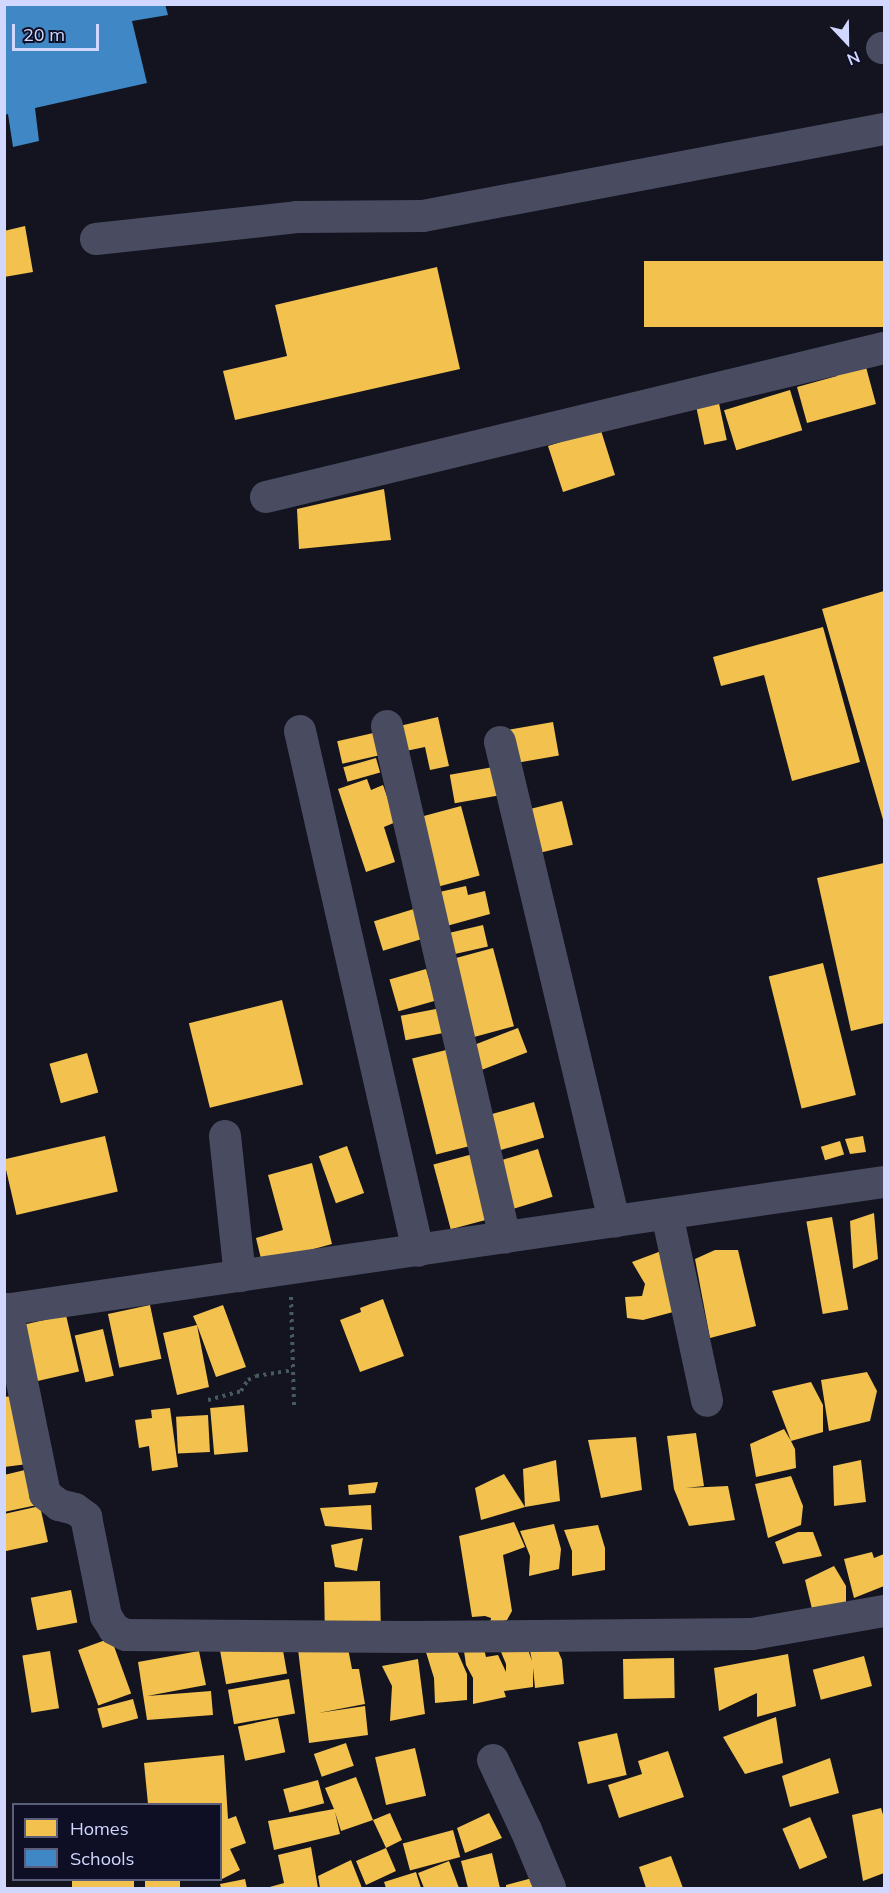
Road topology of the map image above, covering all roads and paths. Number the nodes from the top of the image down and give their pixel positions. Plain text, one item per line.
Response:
1 (885, 129) edge
2 (96, 239) dead end
3 (885, 348) edge
4 (266, 497) dead end
5 (387, 726) dead end
6 (300, 731) dead end
7 (500, 742) dead end
8 (225, 1136) dead end
9 (885, 1182) edge
10 (667, 1214) junction
11 (614, 1222) junction
12 (505, 1238) junction
13 (418, 1251) junction
14 (291, 1269) junction
15 (240, 1276) junction
16 (6, 1309) edge
17 (292, 1370) junction
18 (208, 1400) dead end
19 (707, 1401) dead end
20 (294, 1405) dead end
21 (885, 1611) edge
22 (493, 1760) dead end
23 (550, 1888) edge

1 - 2 street
3 - 4 street
5 - 12 street
6 - 13 street
7 - 11 street
8 - 15 street
9 - 10 street
10 - 11 street
10 - 19 street
11 - 12 street
12 - 13 street
13 - 14 street
14 - 15 street
14 - 17 path
15 - 16 street
16 - 21 street
17 - 18 path
17 - 20 path
22 - 23 street

